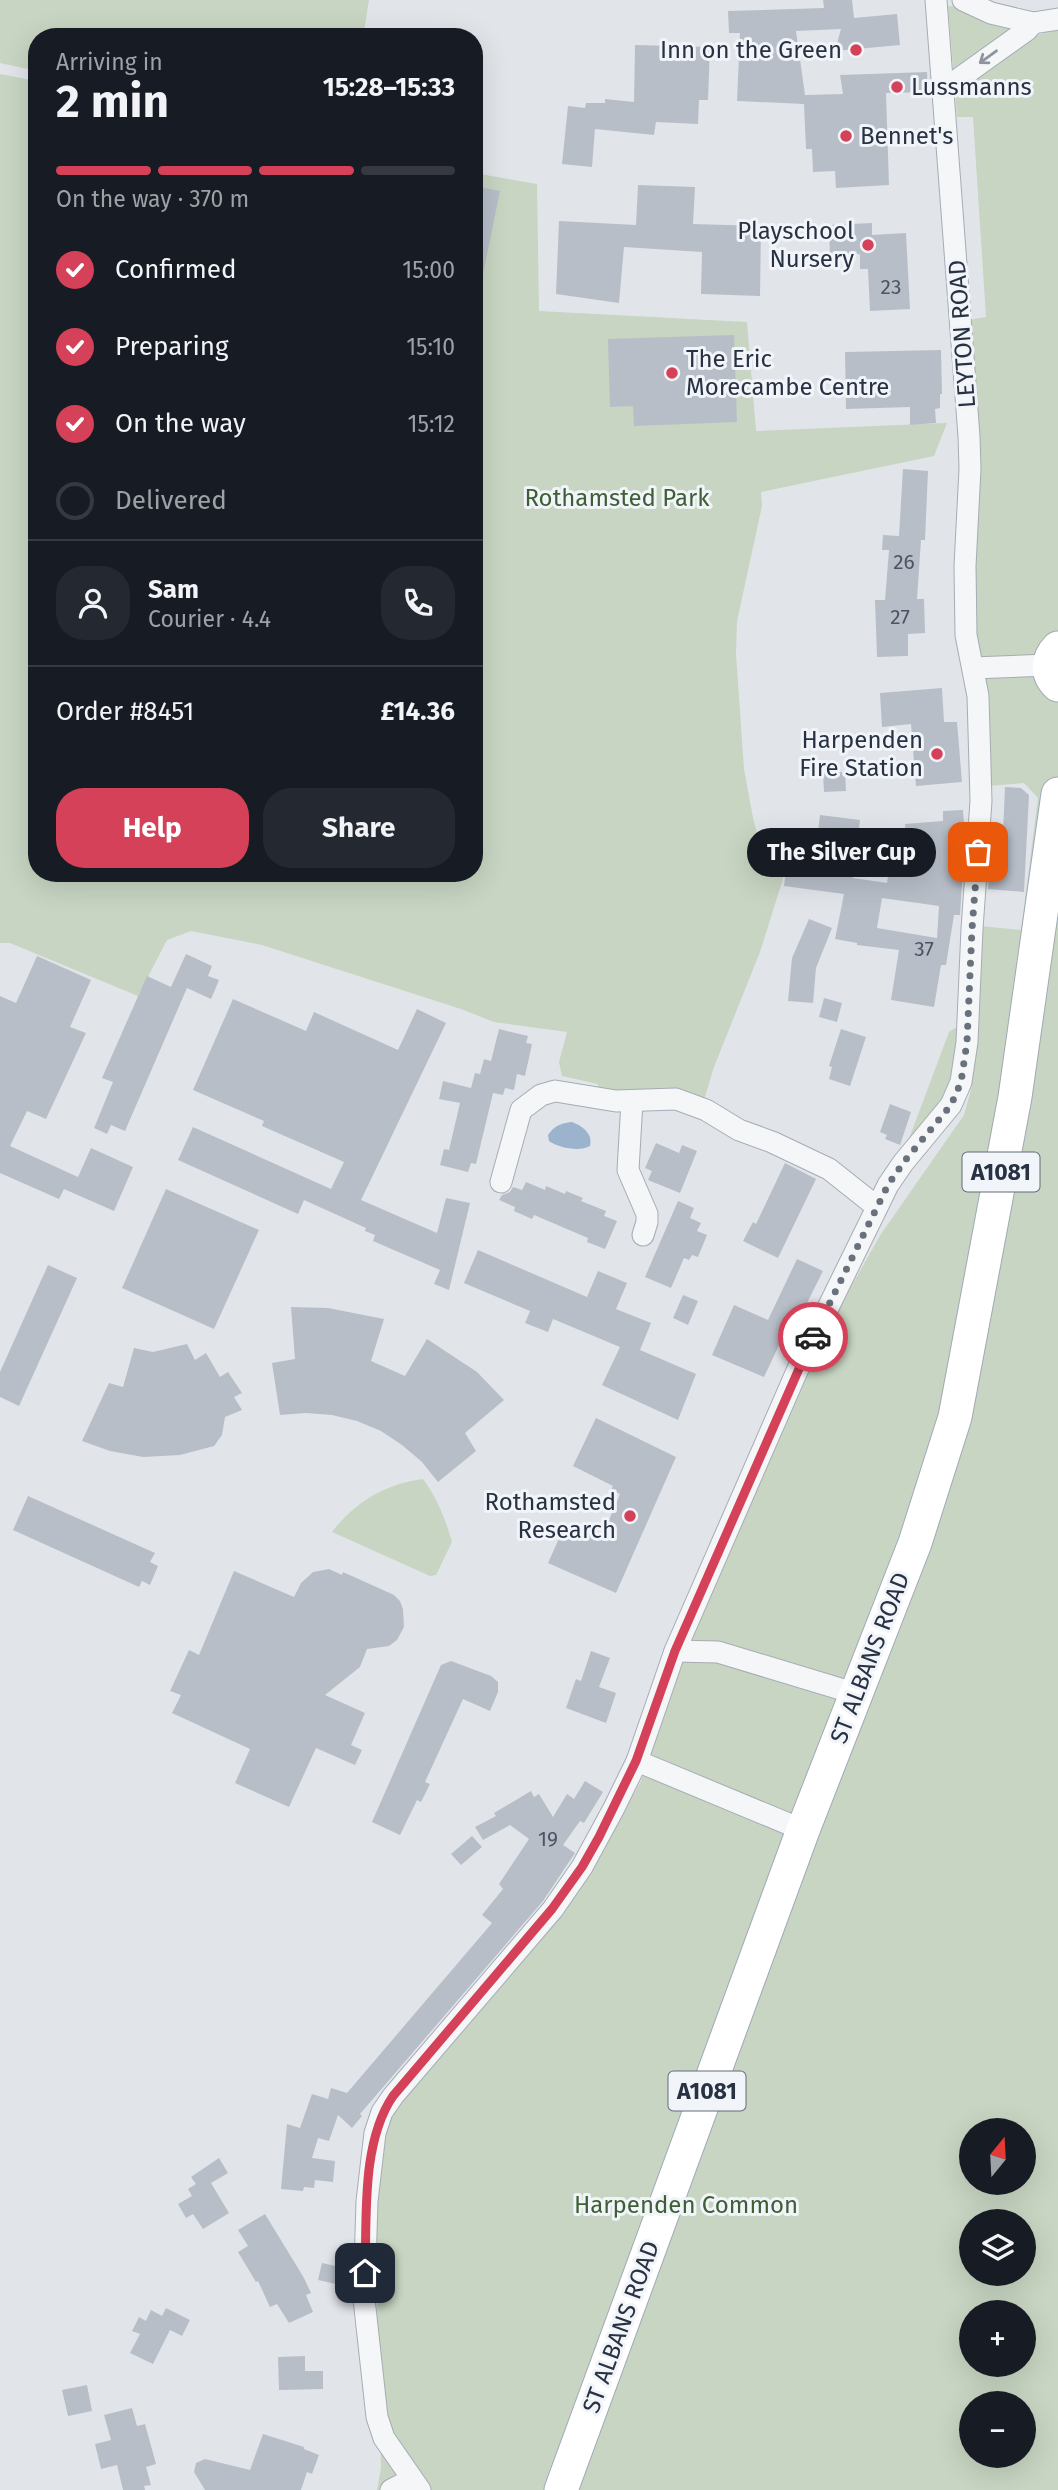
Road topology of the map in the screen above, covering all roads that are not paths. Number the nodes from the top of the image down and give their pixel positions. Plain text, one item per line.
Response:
1 (936, 0) edge
2 (963, 0) edge
3 (1058, 19) edge
4 (1033, 23) junction
5 (943, 90) junction
6 (1056, 667) edge
7 (973, 668) junction
8 (1058, 794) edge
9 (632, 1101) junction
10 (501, 1182) dead end
11 (877, 1208) junction
12 (643, 1235) dead end
13 (675, 1651) junction
14 (858, 1694) junction
15 (636, 1761) junction
16 (803, 1830) junction
17 (416, 2485) edge
18 (391, 2490) edge
19 (561, 2490) edge

1 - 5 street, LEYTON ROAD
2 - 4 street
3 - 4 street
4 -> 5 street
5 - 7 street, LEYTON ROAD
6 - 7 street
7 - 11 street, LEYTON ROAD
8 - 14 main road, ST ALBANS ROAD / A1081
9 - 10 street
9 - 11 street
9 - 12 street
11 - 13 street, LEYTON ROAD
13 - 14 street
13 - 15 street, LEYTON ROAD
14 - 16 main road, ST ALBANS ROAD / A1081
15 - 16 street
15 - 17 street, LEYTON ROAD
16 - 19 main road, ST ALBANS ROAD / A1081
17 - 18 street

